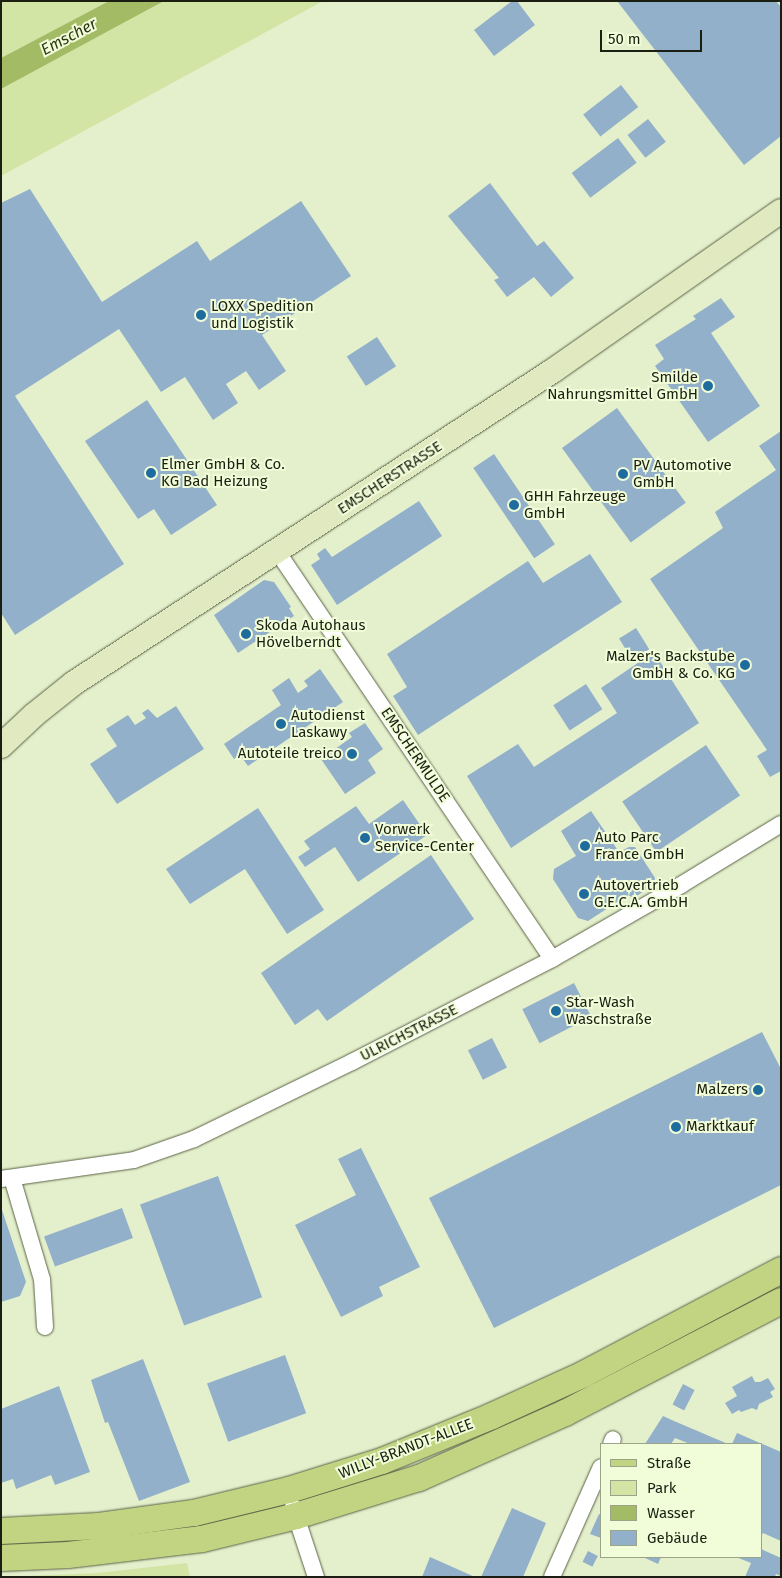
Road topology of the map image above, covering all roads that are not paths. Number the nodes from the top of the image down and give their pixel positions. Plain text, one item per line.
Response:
1 (781, 211) edge
2 (277, 551) junction
3 (1, 746) edge
4 (781, 824) edge
5 (552, 959) junction
6 (7, 1179) edge
7 (781, 1270) edge
8 (781, 1301) edge
9 (45, 1327) dead end
10 (600, 1469) edge
11 (289, 1490) junction
12 (296, 1516) junction
13 (1, 1531) edge
14 (1, 1558) edge
15 (316, 1577) edge
16 (552, 1577) edge

1 - 2 street, EMSCHERSTRASSE
2 - 3 street, EMSCHERSTRASSE
2 - 5 street, EMSCHERMULDE
4 - 5 street, ULRICHSTRASSE
5 - 6 street, ULRICHSTRASSE
6 - 9 street, ULRICHSTRASSE
7 - 11 main road, WILLY-BRANDT-ALLEE
8 - 12 main road, WILLY-BRANDT-ALLEE
10 - 16 street
11 - 12 street
11 - 13 main road, WILLY-BRANDT-ALLEE
12 - 14 main road, WILLY-BRANDT-ALLEE
12 - 15 street

